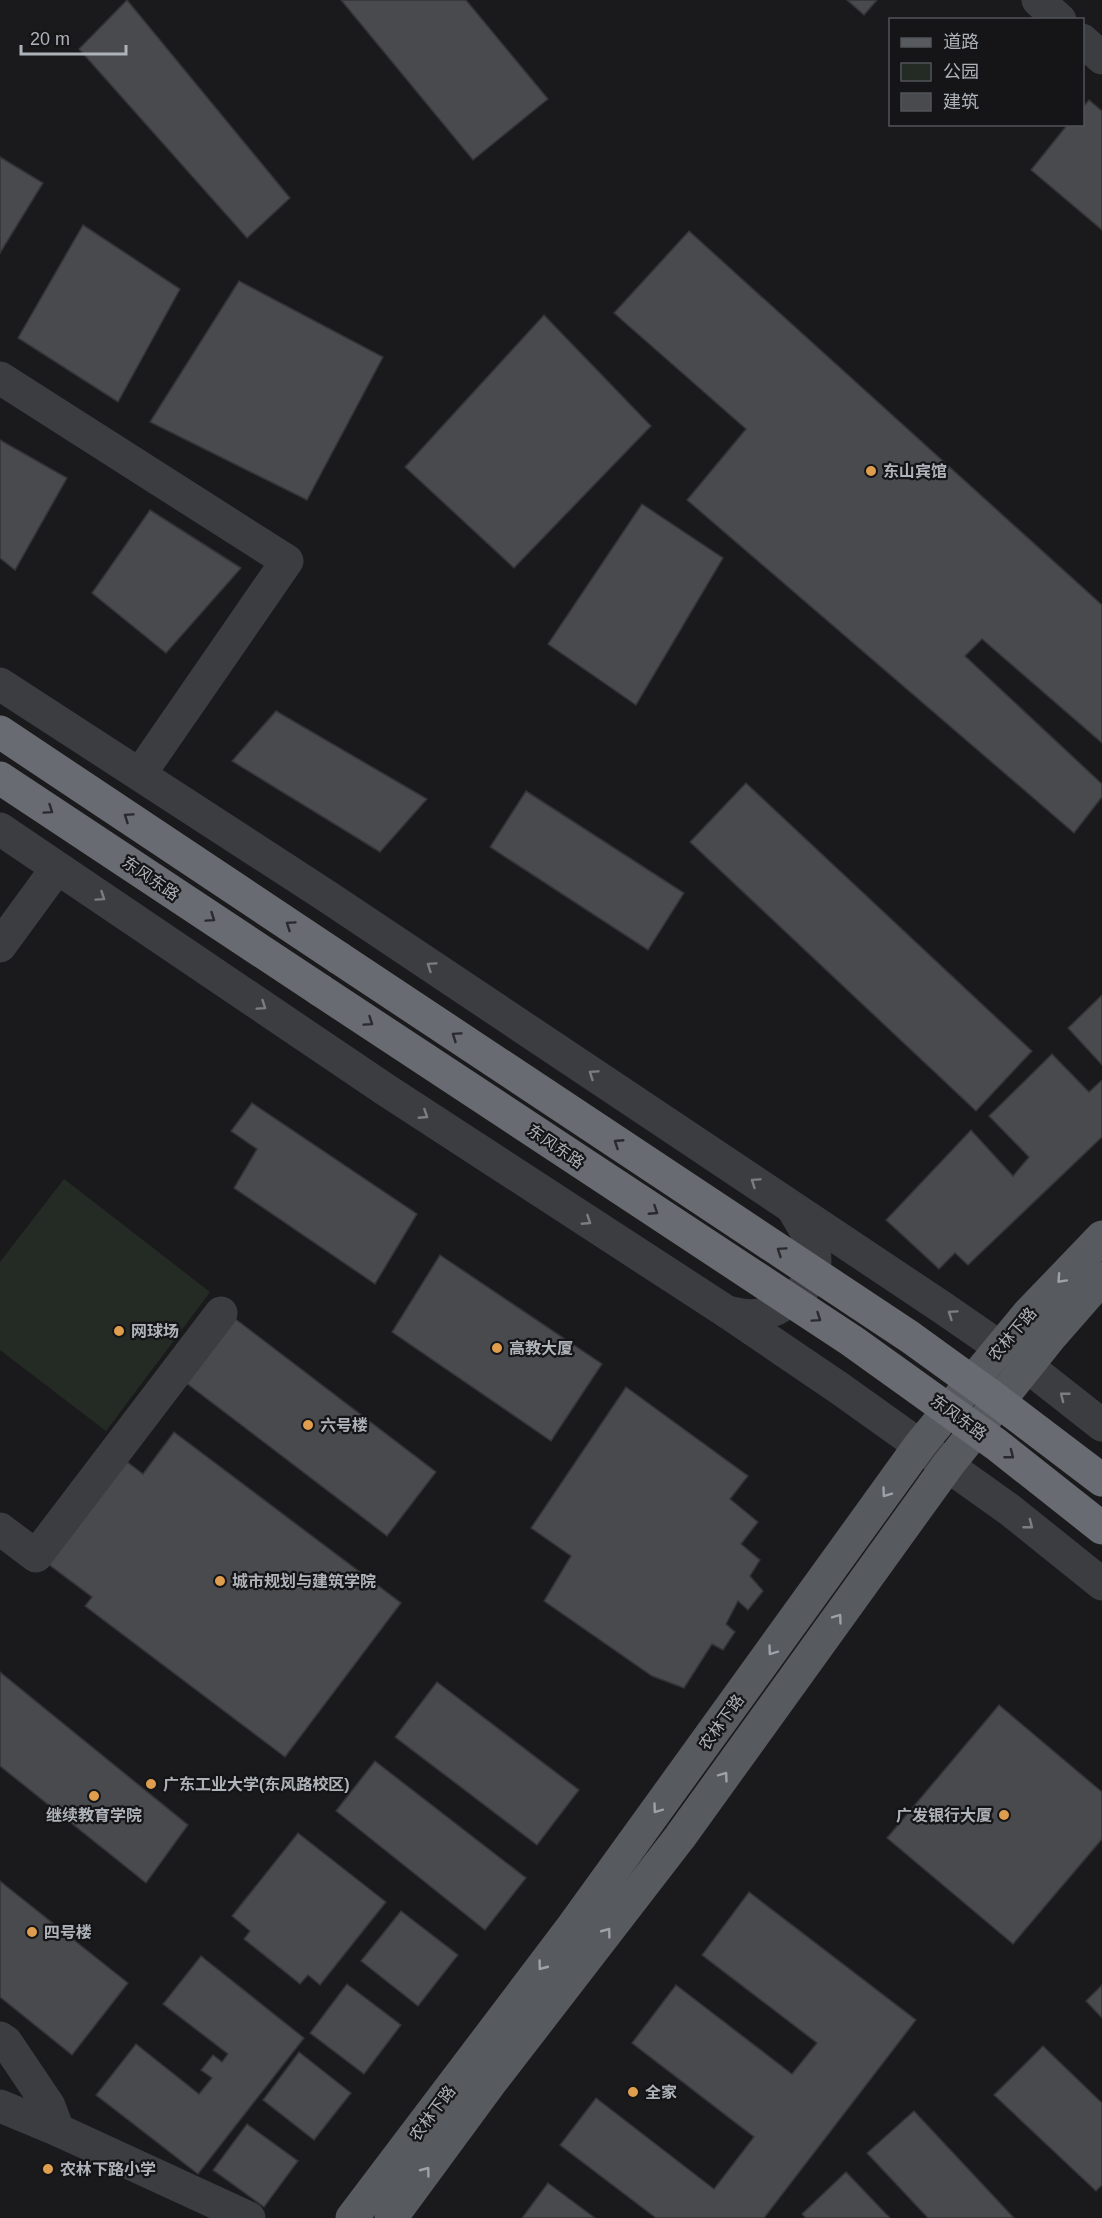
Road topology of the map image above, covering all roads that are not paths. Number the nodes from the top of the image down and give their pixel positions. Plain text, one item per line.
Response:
1 (1038, 0) edge
2 (1057, 18) edge
3 (1084, 41) edge
4 (1102, 58) edge
5 (0, 378) edge
6 (0, 684) edge
7 (0, 732) edge
8 (140, 774) junction
9 (0, 778) edge
10 (0, 829) edge
11 (57, 868) junction
12 (0, 946) edge
13 (791, 1207) junction
14 (1102, 1237) edge
15 (1102, 1278) edge
16 (727, 1312) junction
17 (221, 1313) dead end
18 (1000, 1347) junction
19 (1026, 1366) junction
20 (1102, 1425) edge
21 (920, 1445) junction
22 (948, 1465) junction
23 (1102, 1480) edge
24 (1102, 1528) edge
25 (0, 1529) edge
26 (1102, 1584) edge
27 (0, 2038) edge
28 (0, 2106) edge
29 (58, 2130) junction
30 (249, 2218) edge
31 (352, 2218) edge
32 (391, 2218) edge

1 - 2 street
3 - 4 street
5 - 8 street
6 - 8 street
23 -> 7 highway, bridge
13 -> 8 street
9 -> 24 highway, 东风东路, bridge
10 - 11 street
11 - 12 street
11 -> 16 street
13 - 16 street
18 -> 13 street
14 -> 18 main road, 农林下路
15 - 19 main road, 农林下路
16 - 21 street
17 - 25 street
18 - 19 street
18 - 21 main road, 农林下路
20 -> 19 street
19 - 22 main road, 农林下路
21 - 22 street
21 -> 31 main road, 农林下路
22 -> 26 street
32 -> 22 main road, 农林下路
27 - 29 street
28 - 29 street
29 - 30 street

